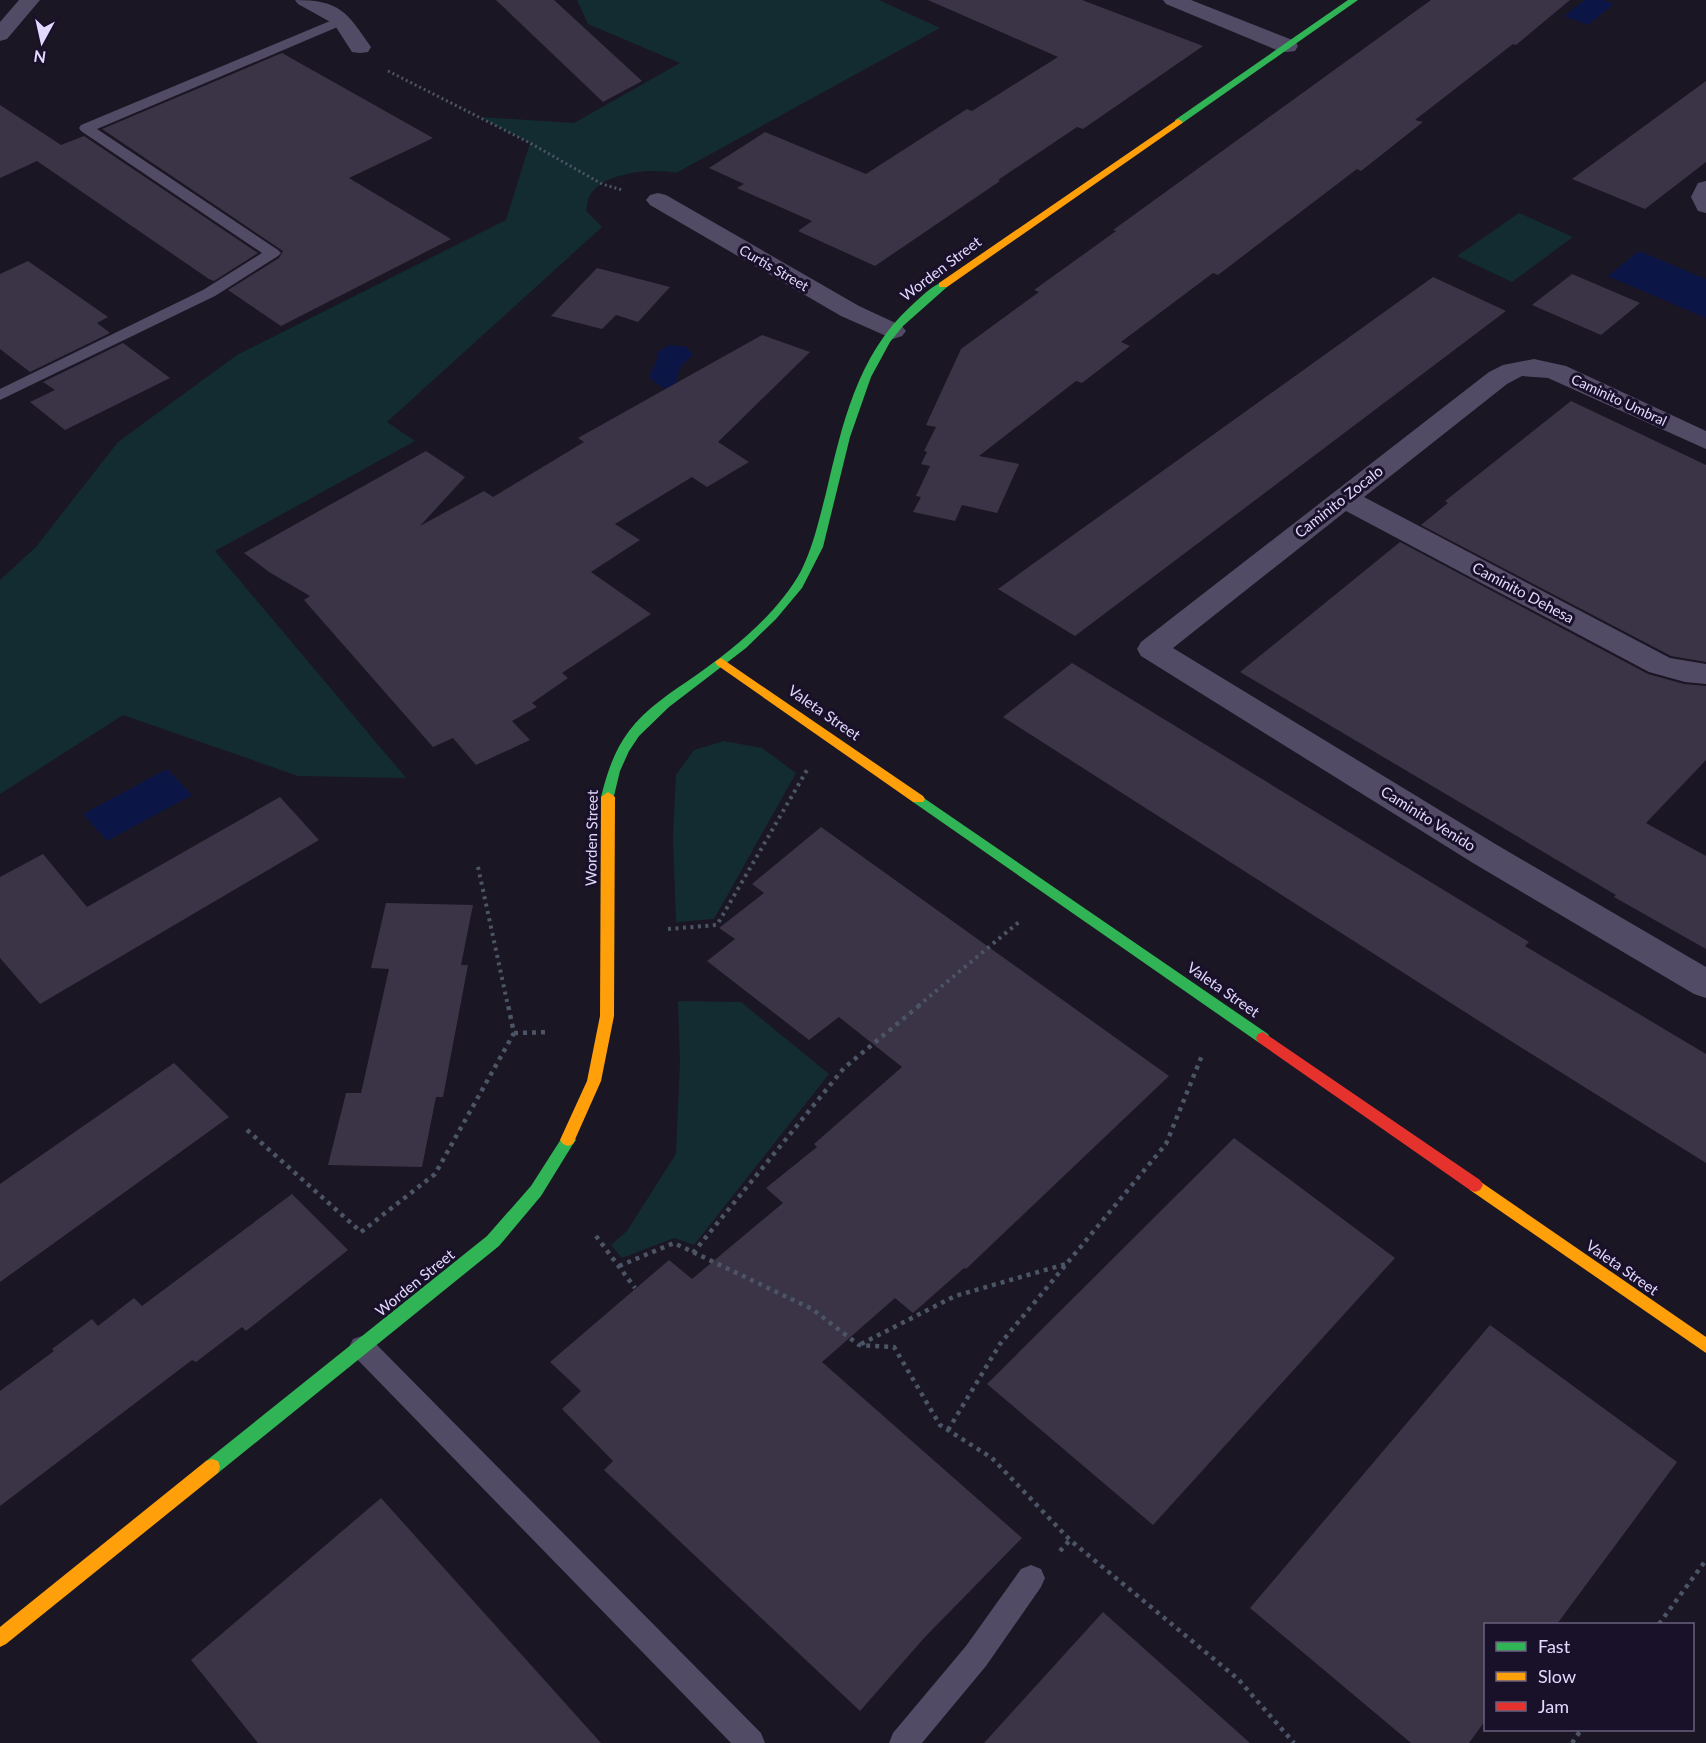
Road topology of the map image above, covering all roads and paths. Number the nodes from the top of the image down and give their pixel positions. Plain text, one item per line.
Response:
1 (30, 0) edge
2 (305, 0) edge
3 (1173, 0) edge
4 (1354, 0) edge
5 (342, 20) junction
6 (0, 35) edge
7 (1287, 46) junction
8 (360, 47) dead end
9 (388, 70) dead end
10 (1706, 188) edge
11 (658, 201) joint
12 (1706, 206) edge
13 (893, 331) junction
14 (1531, 366) joint
15 (0, 395) edge
16 (1706, 441) edge
17 (1344, 498) junction
18 (1152, 650) joint
19 (721, 662) junction
20 (1706, 674) edge
21 (807, 770) dead end
22 (478, 867) dead end
23 (1019, 922) dead end
24 (668, 929) dead end
25 (1706, 984) edge
26 (550, 1032) dead end
27 (514, 1033) junction
28 (1203, 1053) dead end
29 (247, 1130) dead end
30 (596, 1236) dead end
31 (693, 1253) junction
32 (1066, 1263) junction
33 (619, 1266) junction
34 (635, 1288) dead end
35 (859, 1345) junction
36 (1706, 1346) edge
37 (362, 1347) junction
38 (948, 1430) junction
39 (1706, 1560) edge
40 (1031, 1578) dead end
41 (1660, 1623) edge
42 (0, 1638) edge
43 (751, 1743) edge
44 (903, 1743) edge
45 (1294, 1743) edge

1 - 6 street
2 - 5 street
3 - 7 street
4 - 7 street, Worden Street
5 - 8 street
5 - 15 lane
7 - 13 street, Worden Street
9 - 11 path
10 - 12 street
11 - 13 street, Curtis Street
13 - 19 street, Worden Street
14 - 16 street, Caminito Umbral
14 - 17 street, Caminito Zocalo
17 - 18 street, Caminito Zocalo
17 - 20 street, Caminito Dehesa
18 - 25 street, Caminito Venido
19 - 36 street, Valeta Street
19 - 37 street, Worden Street
21 - 24 path
22 - 27 path
23 - 31 path
26 - 27 path
27 - 29 path
28 - 32 path
30 - 33 path
31 - 33 path
31 - 35 path
32 - 35 path
32 - 38 path
33 - 34 path
35 - 38 path
37 - 42 street, Worden Street
37 - 43 lane
38 - 45 path
39 - 41 path
40 - 44 lane

